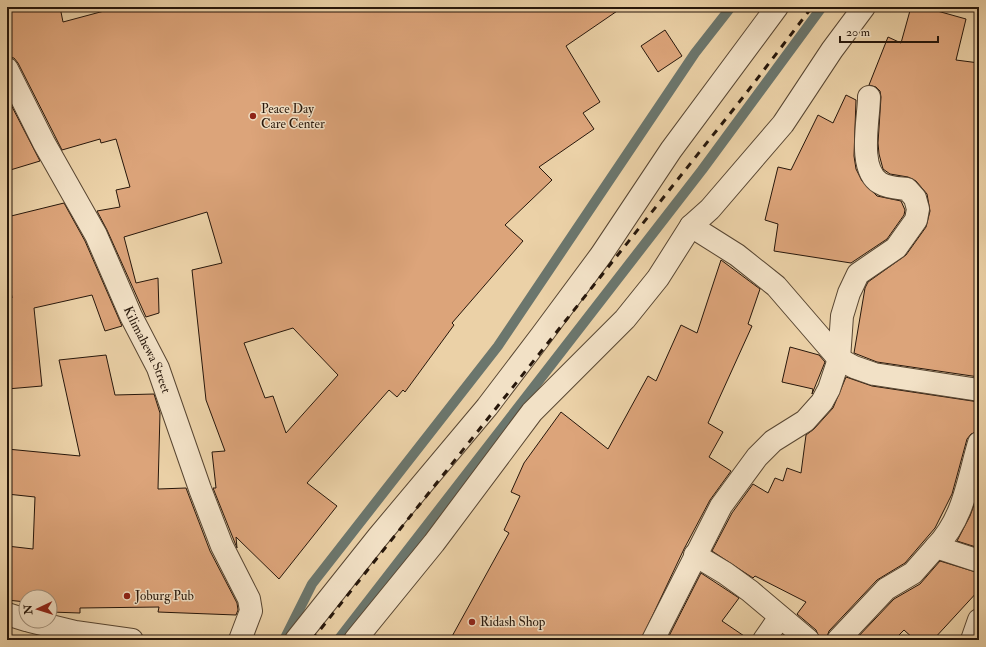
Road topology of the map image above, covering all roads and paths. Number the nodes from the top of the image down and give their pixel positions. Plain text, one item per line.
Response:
1 (777, 7) edge
2 (864, 7) edge
3 (7, 69) edge
4 (868, 97) dead end
5 (691, 226) junction
6 (839, 359) junction
7 (979, 390) edge
8 (979, 443) edge
9 (936, 547) junction
10 (695, 555) junction
11 (979, 561) edge
12 (7, 614) edge
13 (18, 617) edge
14 (780, 617) junction
15 (979, 620) edge
16 (58, 628) edge
17 (132, 640) edge
18 (240, 640) edge
19 (296, 640) edge
20 (355, 640) edge
21 (653, 640) edge
22 (764, 640) edge
23 (808, 640) edge
24 (838, 640) edge
25 (972, 640) edge

1 - 19 street
2 - 5 street
3 - 18 street, Kilimahewa Street
4 - 6 street
5 - 6 street
5 - 20 street
6 - 7 street
6 - 10 street
8 - 9 street
9 - 11 street
9 - 24 street
10 - 14 street
10 - 21 street
12 - 13 street
14 - 22 street
14 - 23 street
15 - 25 street
16 - 17 street

